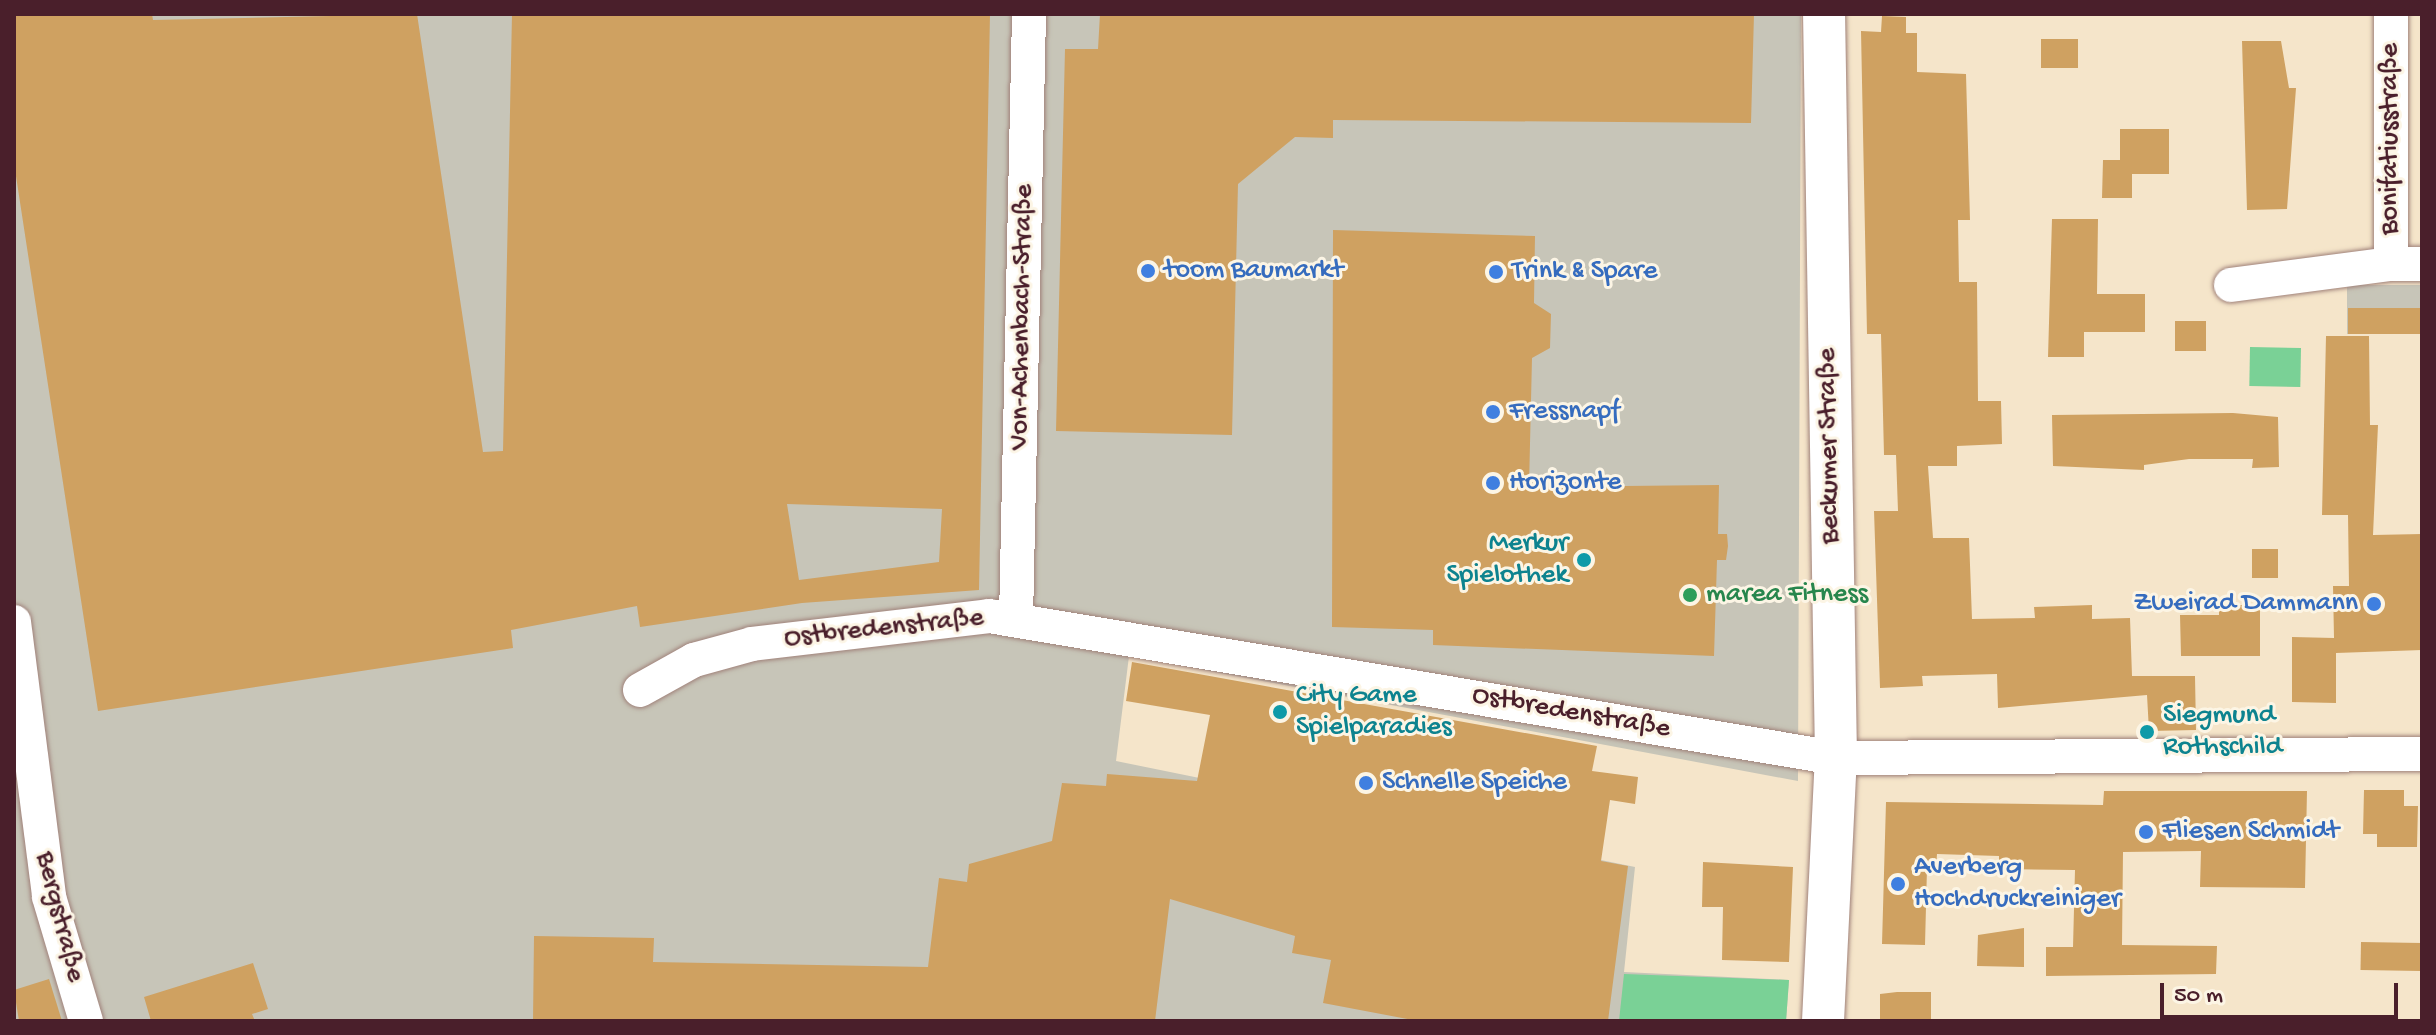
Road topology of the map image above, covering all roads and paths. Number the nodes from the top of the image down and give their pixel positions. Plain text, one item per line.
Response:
1 (1029, 14) edge
2 (1824, 14) edge
3 (2391, 14) edge
4 (2407, 264) edge
5 (2231, 285) dead end
6 (1016, 620) junction
7 (14, 622) edge
8 (640, 690) dead end
9 (2422, 754) edge
10 (1836, 758) junction
11 (86, 1021) edge
12 (1823, 1021) edge

1 - 6 street, Von-Achenbach-Straße
2 - 10 street, Beckumer Straße
3 - 4 street, Bonifatiusstraße
4 - 5 street, Bonifatiusstraße
6 - 8 street, Ostbredenstraße
6 - 10 street, Ostbredenstraße
7 - 11 street, Bergstraße
9 - 10 street, Ostbredenstraße
10 - 12 street, Beckumer Straße

